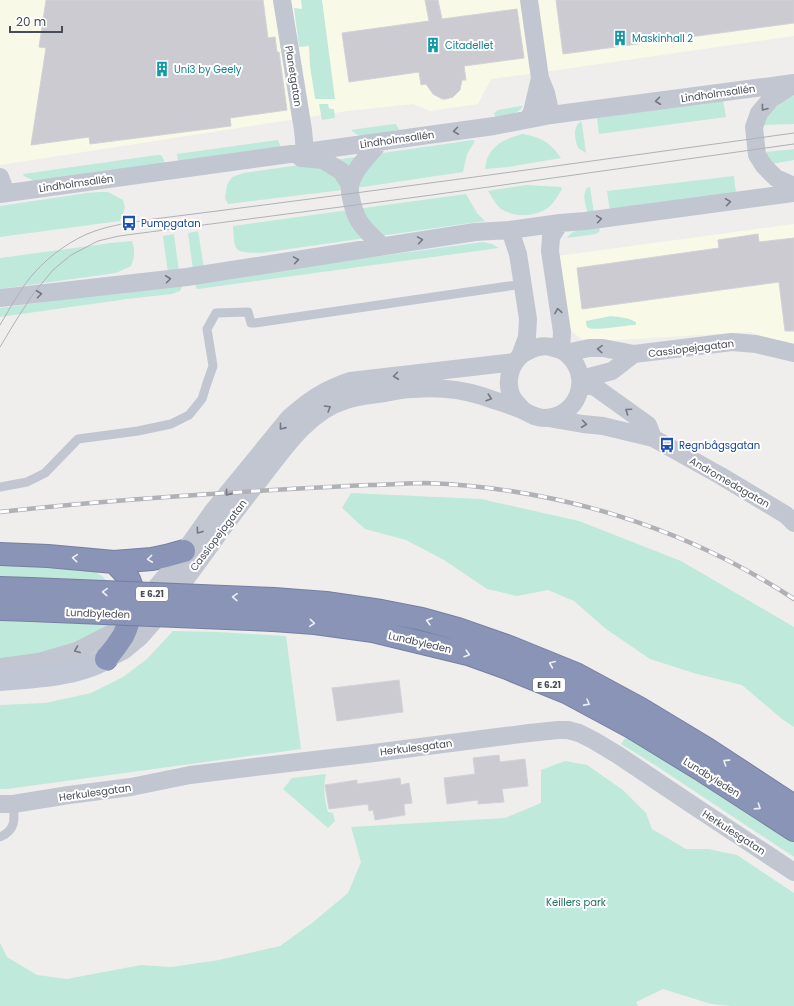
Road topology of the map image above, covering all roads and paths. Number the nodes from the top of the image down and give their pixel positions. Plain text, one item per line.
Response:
1 (282, 0) edge
2 (529, 0) edge
3 (540, 78) junction
4 (794, 84) edge
5 (551, 115) junction
6 (528, 120) junction
7 (380, 142) junction
8 (305, 152) junction
9 (275, 156) junction
10 (350, 185) junction
11 (794, 186) edge
12 (2, 188) edge
13 (794, 193) edge
14 (560, 223) junction
15 (510, 230) junction
16 (382, 246) junction
17 (523, 284) junction
18 (0, 298) edge
19 (563, 351) junction
20 (794, 353) edge
21 (634, 354) junction
22 (517, 359) junction
23 (438, 376) junction
24 (581, 382) junction
25 (523, 410) junction
26 (545, 418) junction
27 (653, 438) junction
28 (0, 487) edge
29 (791, 518) edge
30 (184, 551) junction
31 (0, 554) edge
32 (114, 562) junction
33 (0, 588) edge
34 (30, 599) junction
35 (0, 610) edge
36 (130, 617) junction
37 (106, 659) junction
38 (0, 667) edge
39 (0, 680) edge
40 (7, 804) edge
41 (794, 806) edge
42 (794, 830) edge
43 (0, 837) edge
44 (794, 872) edge

1 - 8 street, Planetgatan
2 - 3 street
3 - 5 street
3 - 6 street
4 -> 5 street, Lindholmsallén
4 -> 11 street, Lindholmsallén
5 - 6 street, Lindholmsallén
6 -> 7 street, Lindholmsallén
7 - 8 street, Lindholmsallén
7 - 10 street
8 - 9 street, Lindholmsallén
9 - 10 street
9 - 12 street, Lindholmsallén
10 - 16 street
14 -> 13 street
14 - 15 street
19 -> 14 street
16 -> 15 street
15 - 17 street
18 -> 16 street
17 - 22 street
17 - 28 lane
21 -> 19 street, Cassiopejagatan
19 - 22 street, Cassiopejagatan
19 - 24 street
20 - 21 street, Cassiopejagatan
21 - 24 street, Cassiopejagatan
22 - 23 street, Cassiopejagatan
22 - 25 street
23 -> 25 street
23 -> 30 street, Cassiopejagatan
37 -> 23 street, Cassiopejagatan
24 - 26 street
27 -> 24 street, Andromedagatan
25 - 26 street
26 -> 27 street, Andromedagatan
27 - 29 street, Andromedagatan
30 -> 32 highway
30 - 36 street, Cassiopejagatan
32 -> 31 highway
32 - 36 highway
33 - 34 highway, Lundbyleden / E 6.21
34 - 35 highway, Lundbyleden / E 6.21
41 -> 34 highway, Lundbyleden / E 6.21, bridge
34 -> 42 highway, Lundbyleden / E 6.21, bridge
36 - 37 highway
36 -> 38 street, Cassiopejagatan
37 - 39 street, Cassiopejagatan
40 - 43 lane
40 - 44 street, Herkulesgatan

